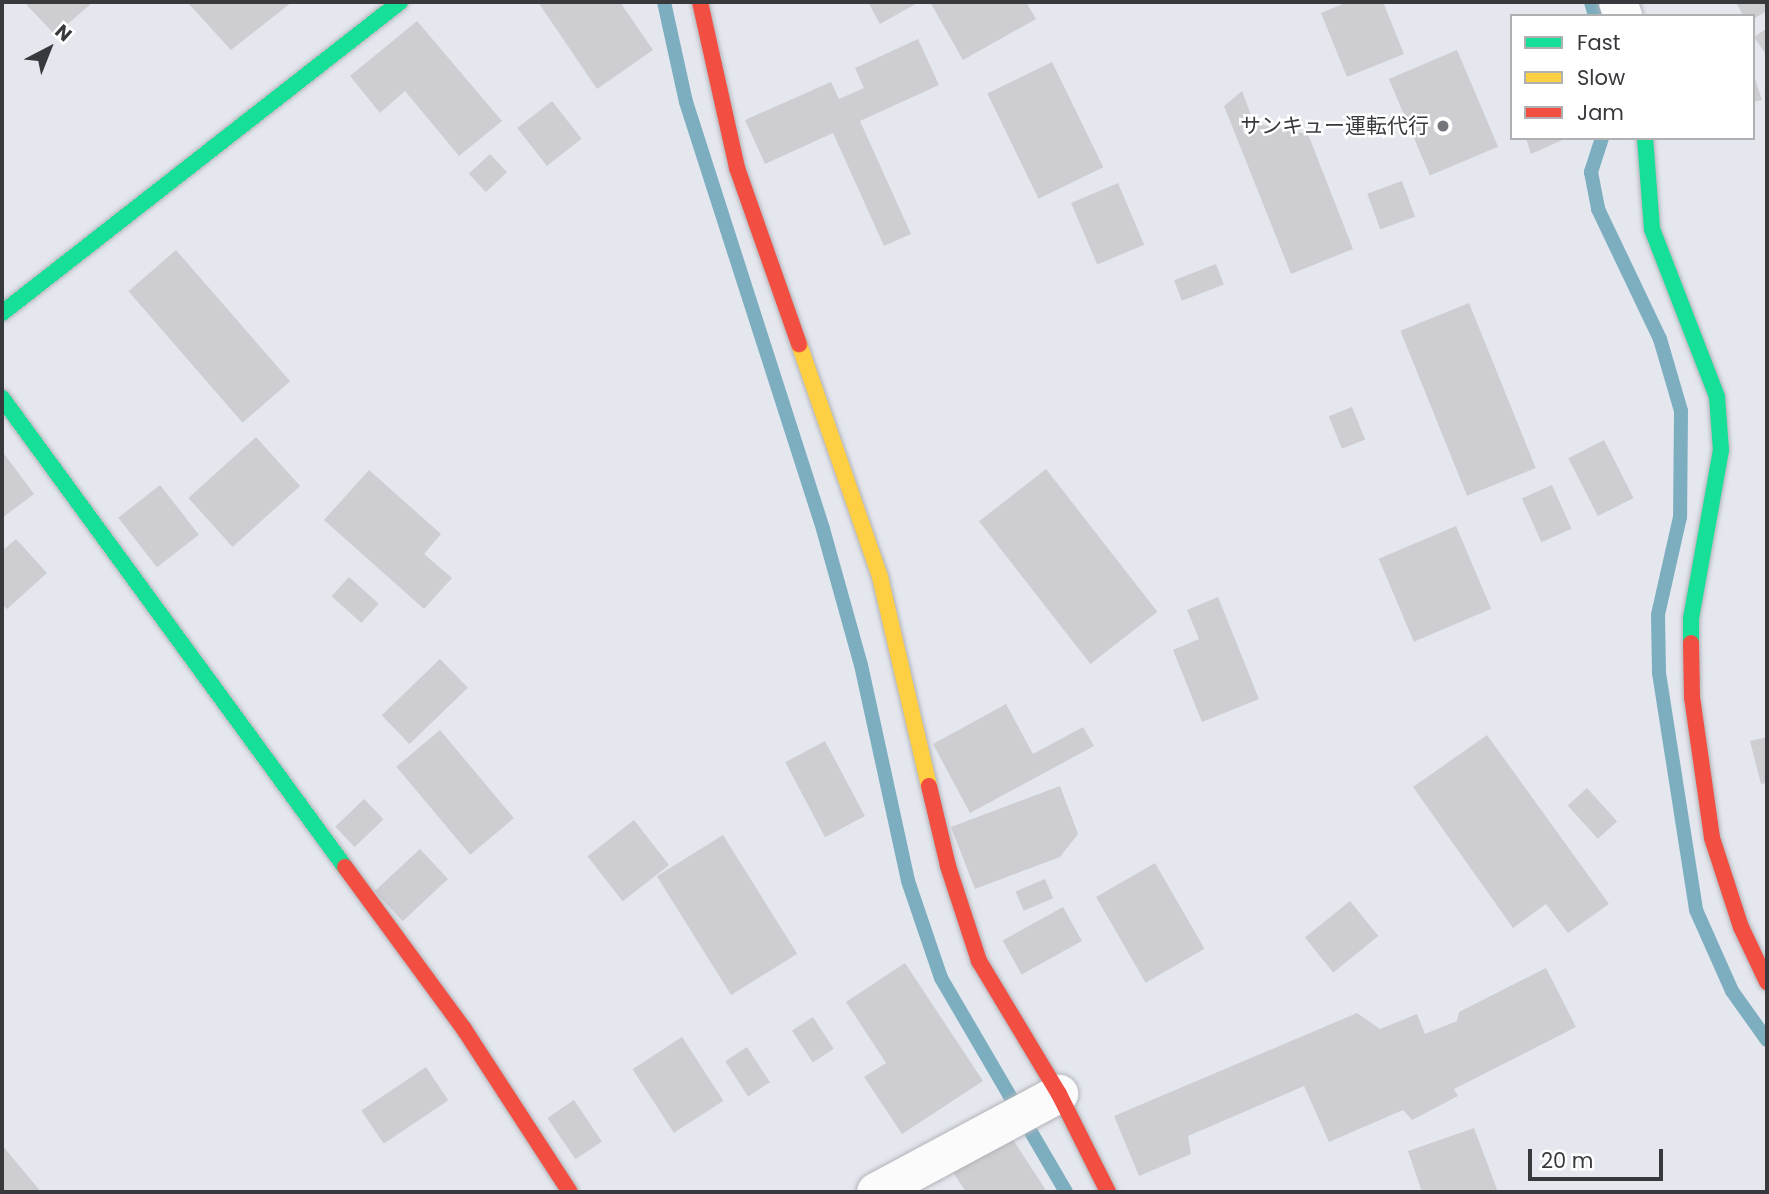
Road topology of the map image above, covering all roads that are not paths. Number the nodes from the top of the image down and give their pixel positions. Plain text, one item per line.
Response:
1 (400, 2) edge
2 (700, 2) edge
3 (1645, 140) edge
4 (2, 313) edge
5 (2, 398) edge
6 (1767, 982) edge
7 (1033, 1106) junction
8 (570, 1192) edge
9 (876, 1192) edge
10 (1108, 1192) edge

1 - 4 street
2 - 7 street
3 - 6 street
5 - 8 street
7 - 9 street
7 - 10 street

